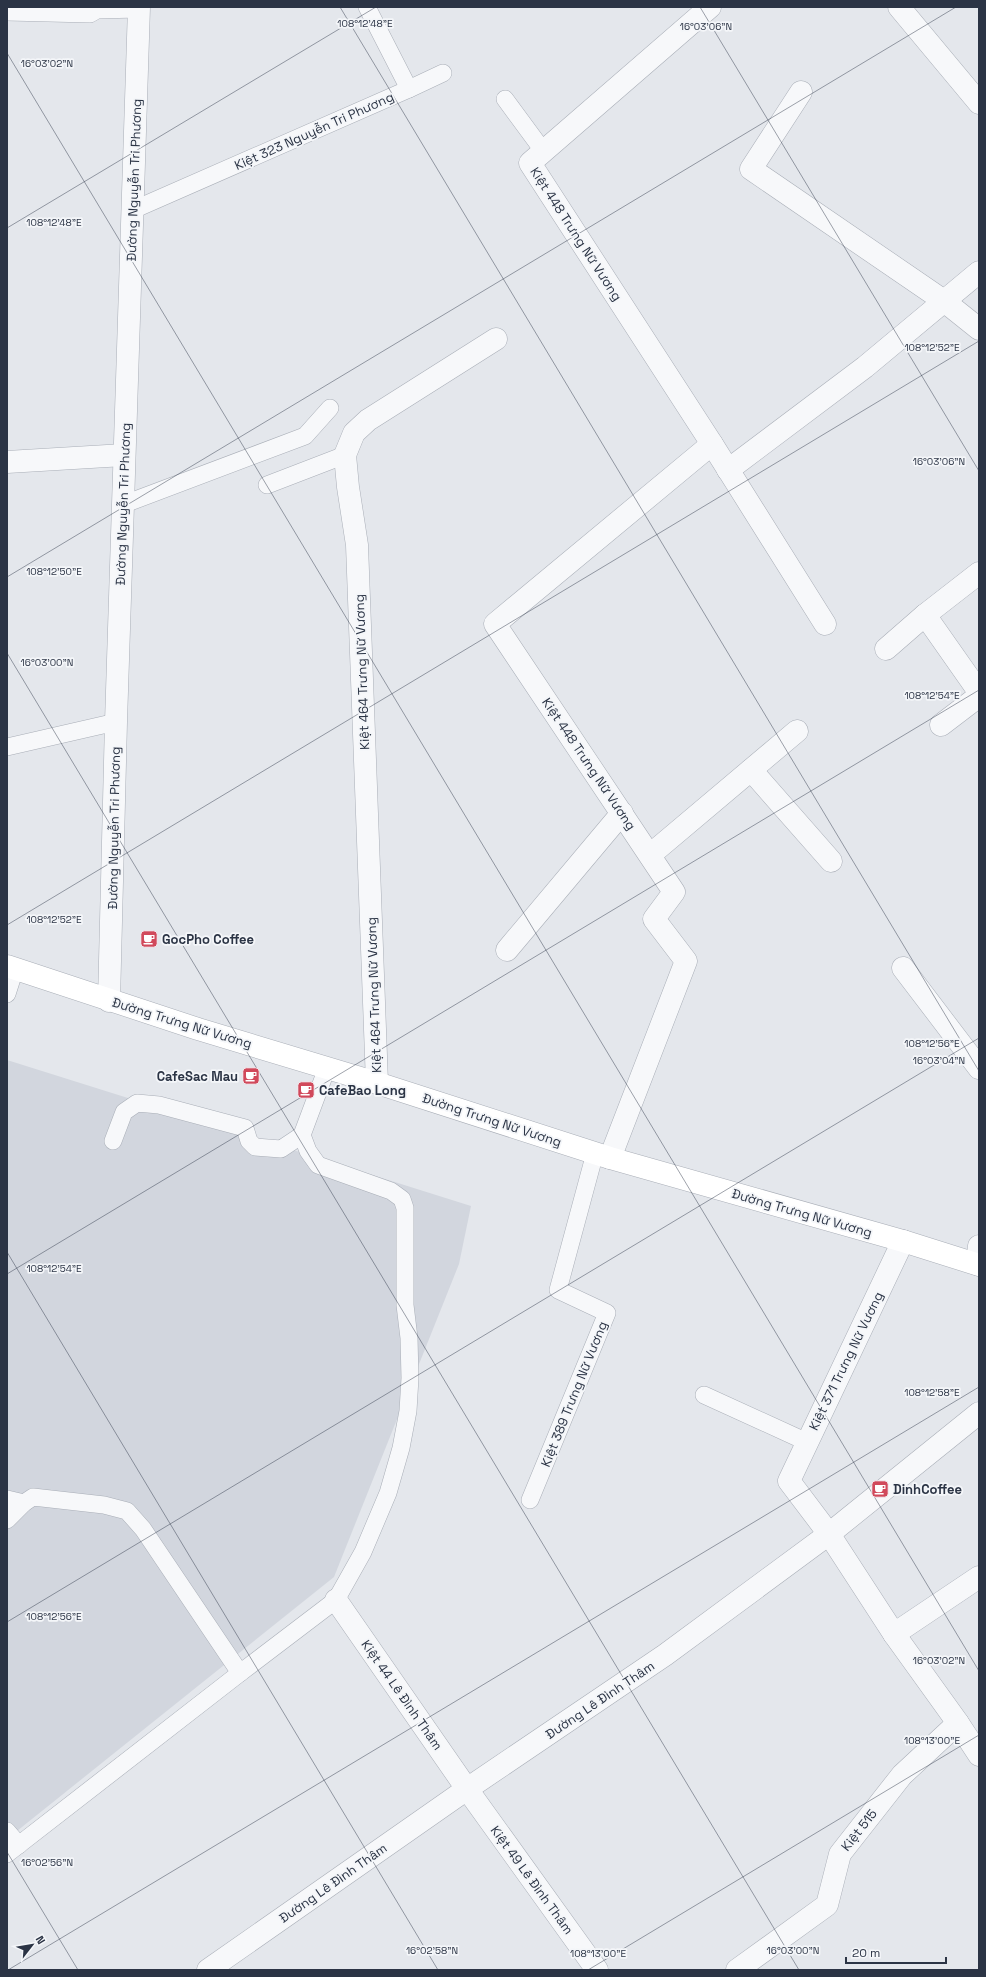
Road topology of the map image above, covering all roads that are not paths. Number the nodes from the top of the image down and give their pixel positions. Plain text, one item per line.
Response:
1 (367, 7) edge
2 (899, 7) edge
3 (139, 8) edge
4 (699, 10) edge
5 (7, 12) edge
6 (443, 73) dead end
7 (409, 90) junction
8 (801, 92) dead end
9 (505, 98) dead end
10 (979, 103) edge
11 (544, 152) junction
12 (133, 210) junction
13 (979, 272) edge
14 (944, 301) junction
15 (979, 329) edge
16 (496, 339) dead end
17 (330, 408) dead end
18 (712, 444) junction
19 (124, 455) junction
20 (345, 455) junction
21 (7, 462) edge
22 (728, 470) junction
23 (267, 485) dead end
24 (122, 505) junction
25 (979, 573) edge
26 (925, 615) junction
27 (825, 624) dead end
28 (886, 649) dead end
29 (979, 692) edge
30 (979, 696) edge
31 (116, 722) junction
32 (942, 725) dead end
33 (797, 731) dead end
34 (7, 747) edge
35 (751, 770) junction
36 (622, 813) junction
37 (650, 855) junction
38 (831, 862) dead end
39 (507, 950) dead end
40 (11, 968) edge
41 (903, 968) dead end
42 (7, 994) edge
43 (109, 1000) junction
44 (327, 1068) junction
45 (979, 1068) edge
46 (377, 1083) junction
47 (302, 1135) junction
48 (114, 1141) dead end
49 (602, 1156) junction
50 (903, 1241) junction
51 (978, 1258) edge
52 (704, 1395) dead end
53 (979, 1413) edge
54 (807, 1442) junction
55 (7, 1499) edge
56 (530, 1500) dead end
57 (24, 1503) junction
58 (7, 1520) edge
59 (829, 1534) junction
60 (979, 1577) edge
61 (336, 1600) junction
62 (894, 1634) junction
63 (240, 1673) junction
64 (958, 1723) junction
65 (979, 1755) edge
66 (467, 1789) junction
67 (7, 1831) edge
68 (13, 1850) edge
69 (208, 1970) edge
70 (597, 1970) edge
71 (738, 1970) edge

1 - 7 lane, Kiệt 323 Nguyễn Tri Phương
2 - 10 street
3 - 5 lane
3 - 12 street, Đường Nguyễn Tri Phương
4 - 11 street, Kiệt 448 Trưng Nữ Vương
6 - 7 lane
7 - 12 lane, Kiệt 323 Nguyễn Tri Phương
8 - 14 street
9 - 11 lane
11 - 18 street, Kiệt 448 Trưng Nữ Vương
12 - 19 street, Đường Nguyễn Tri Phương
13 - 14 street
14 - 15 street
14 - 22 street
16 - 20 street, Kiệt 464 Trưng Nữ Vương
17 - 24 lane
18 - 22 street, Kiệt 448 Trưng Nữ Vương
18 - 36 street, Kiệt 448 Trưng Nữ Vương
19 - 21 street
19 - 24 street, Đường Nguyễn Tri Phương
20 - 23 lane
20 - 46 street, Kiệt 464 Trưng Nữ Vương
22 - 27 street, Kiệt 448 Trưng Nữ Vương
24 - 31 street, Đường Nguyễn Tri Phương
25 - 26 street
26 - 28 street
26 - 29 street
30 - 32 street
31 - 34 lane
31 - 43 street, Đường Nguyễn Tri Phương
33 - 35 street
35 - 37 street
35 - 38 street
36 - 37 street, Kiệt 448 Trưng Nữ Vương
36 - 39 street
37 - 49 street, Kiệt 448 Trưng Nữ Vương
40 - 42 lane
40 - 43 main road, Đường Trưng Nữ Vương
41 - 45 street
43 - 44 main road, Đường Trưng Nữ Vương
44 - 46 main road, Đường Trưng Nữ Vương
44 - 47 lane
46 - 49 main road, Đường Trưng Nữ Vương
47 - 48 lane
47 - 61 lane
49 - 50 main road, Đường Trưng Nữ Vương
49 - 56 lane, Kiệt 389 Trưng Nữ Vương
50 - 51 main road, Đường Trưng Nữ Vương
50 - 54 street, Kiệt 371 Trưng Nữ Vương
52 - 54 lane
53 - 59 street, Đường Lê Đình Thâm
54 - 59 street, Kiệt 371 Trưng Nữ Vương
55 - 57 lane
57 - 58 lane
57 - 63 lane
59 - 62 street
59 - 66 street, Đường Lê Đình Thâm
60 - 62 street
61 - 63 lane
61 - 66 street, Kiệt 44 Lê Đình Thâm
62 - 64 street
63 - 68 lane
64 - 65 street
64 - 71 street, Kiệt 515
66 - 69 street, Đường Lê Đình Thâm
66 - 70 street, Kiệt 49 Lê Đình Thâm
67 - 68 lane

